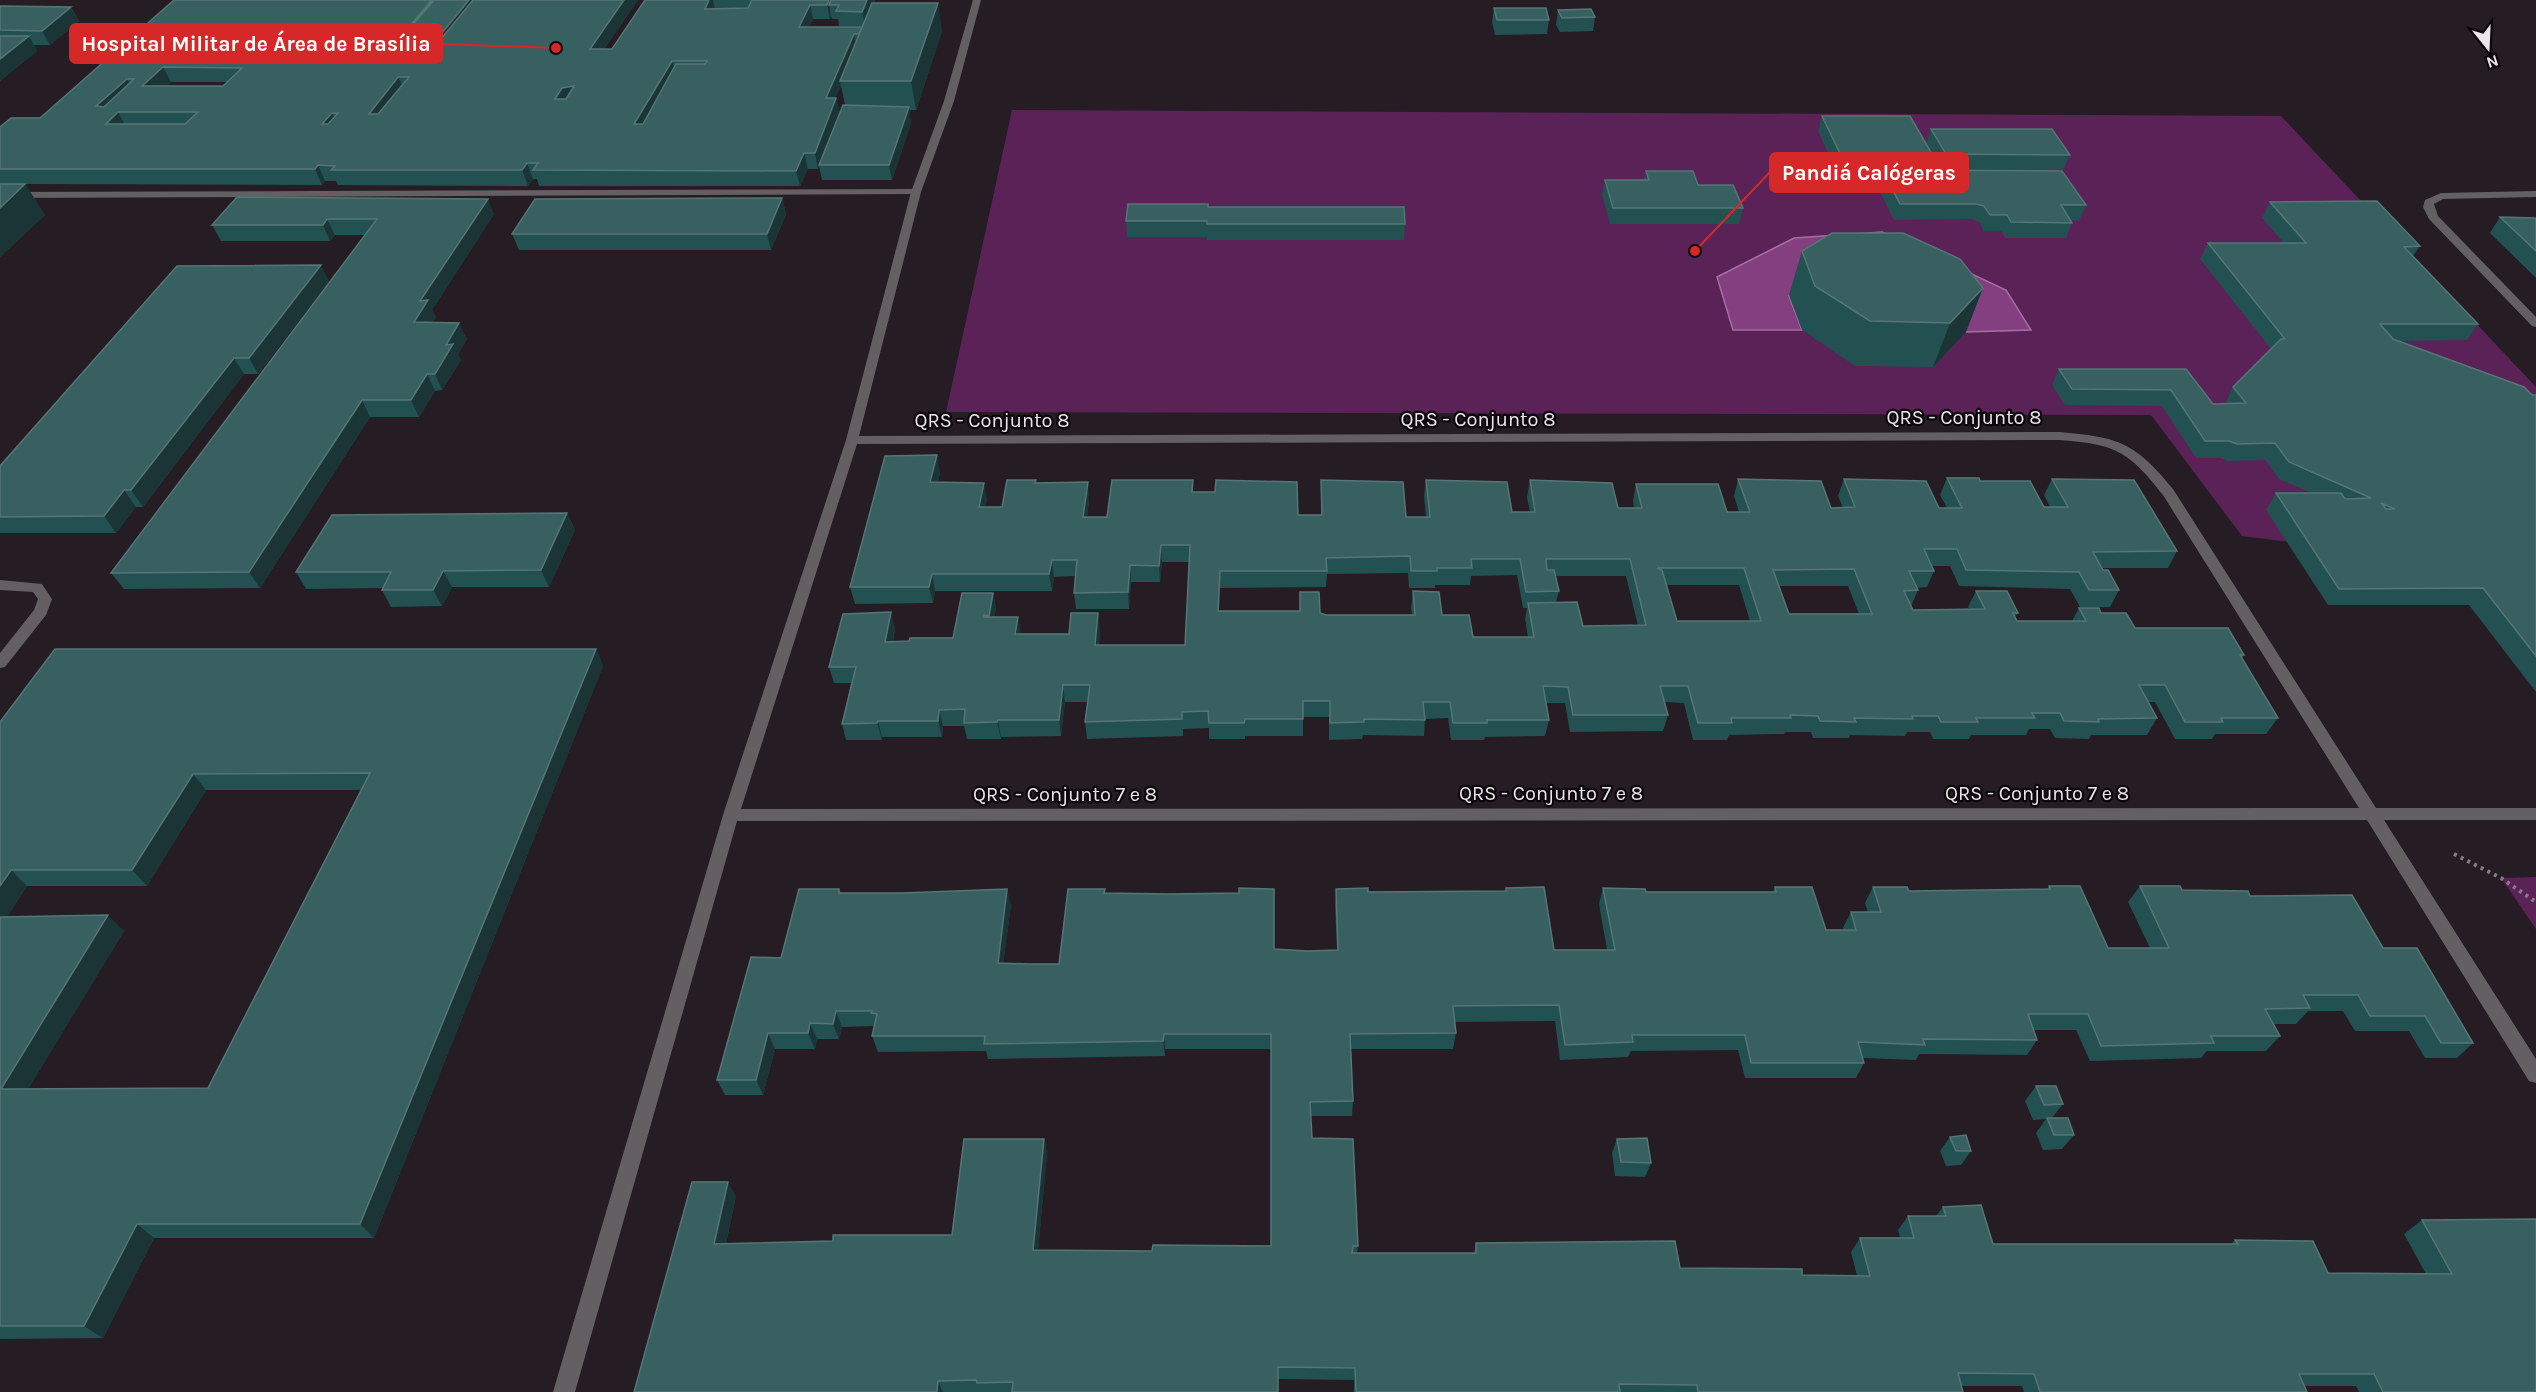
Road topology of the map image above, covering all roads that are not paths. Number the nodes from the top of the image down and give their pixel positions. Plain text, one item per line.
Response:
1 (976, 0) edge
2 (916, 192) junction
3 (2536, 194) edge
4 (0, 195) edge
5 (2536, 324) edge
6 (852, 440) junction
7 (0, 585) edge
8 (0, 663) edge
9 (2372, 813) junction
10 (2536, 814) edge
11 (731, 815) junction
12 (2536, 1075) edge
13 (564, 1392) edge

1 - 2 street
2 - 4 street
2 - 6 street
3 - 5 street
6 - 9 street, QRS - Conjunto 8
6 - 11 street
7 - 8 street
9 - 10 street, QRS - Conjunto 7 e 8
9 - 11 street, QRS - Conjunto 7 e 8
9 - 12 street
11 - 13 street

